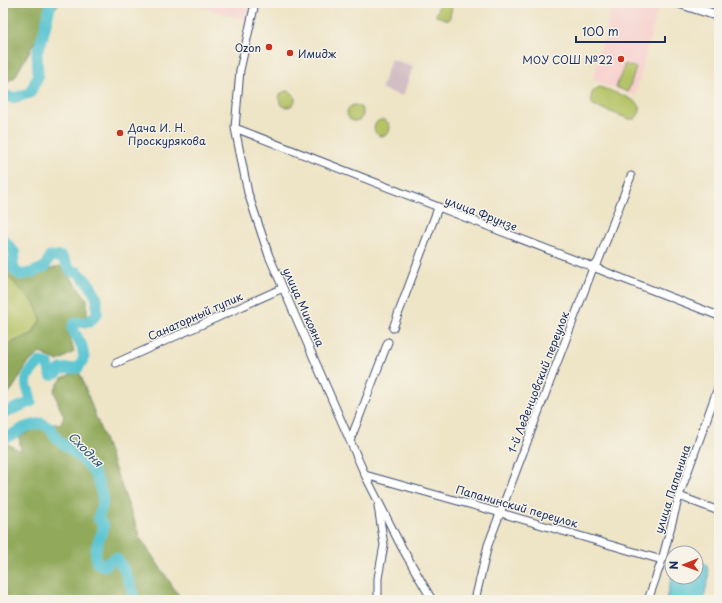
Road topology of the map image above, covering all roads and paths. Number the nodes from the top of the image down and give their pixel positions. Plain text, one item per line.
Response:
1 (255, 3) edge
2 (679, 3) edge
3 (719, 16) edge
4 (235, 128) junction
5 (631, 176) dead end
6 (438, 208) junction
7 (593, 268) junction
8 (283, 288) junction
9 (719, 316) edge
10 (393, 328) dead end
11 (388, 342) dead end
12 (116, 364) dead end
13 (719, 386) edge
14 (350, 441) junction
15 (365, 475) junction
16 (679, 496) junction
17 (377, 500) junction
18 (719, 511) edge
19 (501, 512) junction
20 (662, 560) junction
21 (378, 600) edge
22 (432, 600) edge
23 (475, 600) edge
24 (648, 600) edge

1 - 4 street, улица Микояна
2 - 3 main road
4 - 6 street, улица Фрунзе
4 - 8 street, улица Микояна
5 - 7 street, 1-й Леденцовский переулок
6 - 7 street, улица Фрунзе
6 - 10 street
7 - 9 street, улица Фрунзе
7 - 19 street, 1-й Леденцовский переулок
8 - 12 street, Санаторный тупик
8 - 14 street, улица Микояна
11 - 14 street
13 - 16 street, улица Папанина
14 - 15 street, улица Микояна
15 - 17 street, улица Микояна
15 - 19 street, Папанинский переулок
16 - 18 street
16 - 20 street, улица Папанина
17 - 21 street
17 - 22 street, улица Микояна
19 - 20 street, Папанинский переулок
19 - 23 street, 1-й Леденцовский переулок
20 - 24 street, улица Папанина

